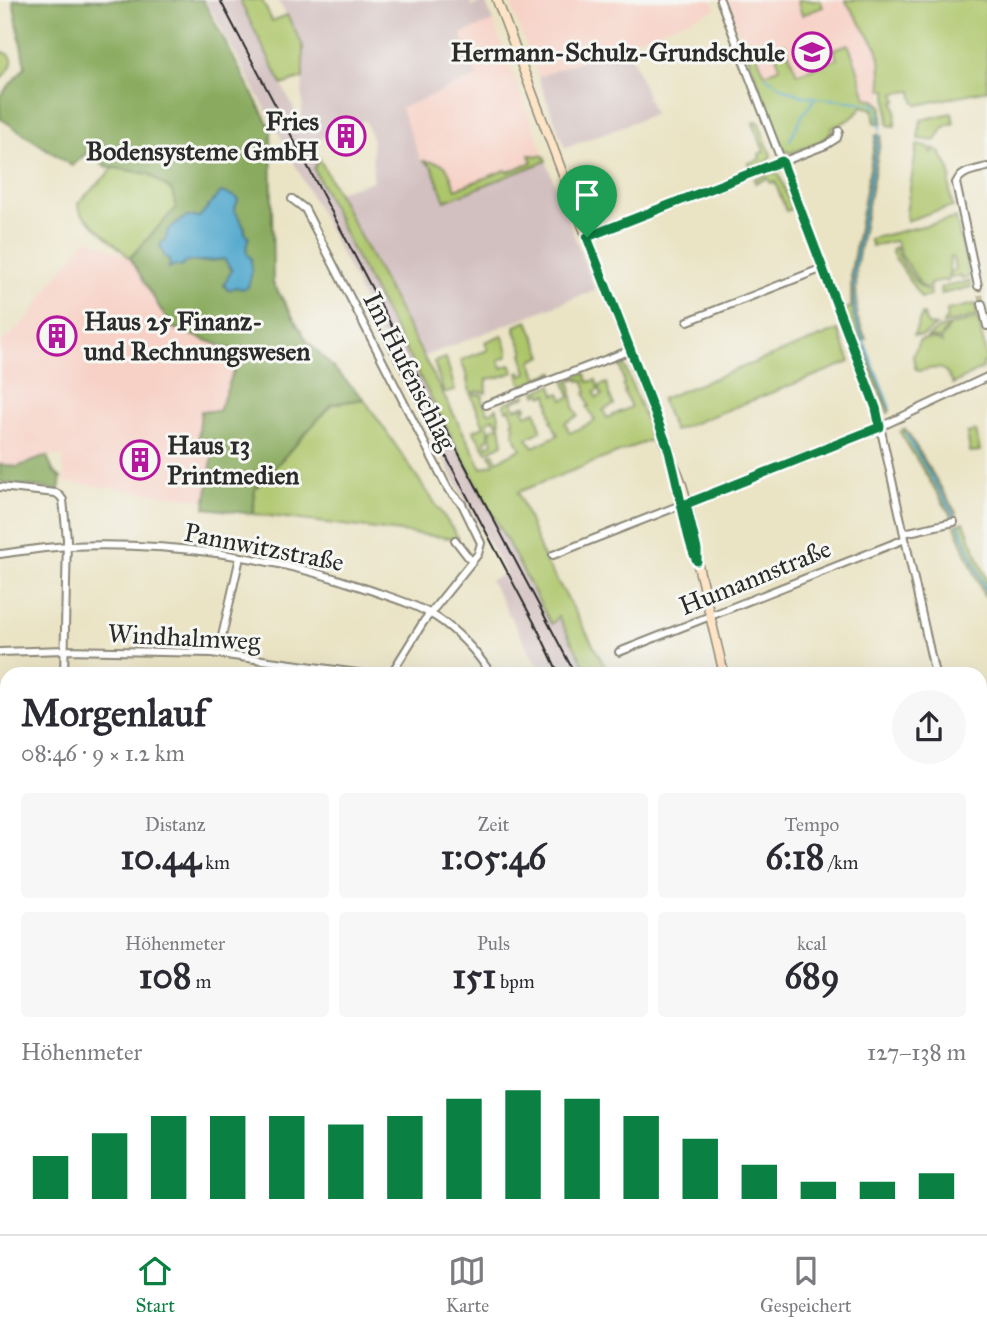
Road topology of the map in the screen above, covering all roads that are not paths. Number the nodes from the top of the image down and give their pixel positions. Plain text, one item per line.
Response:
1 (497, 0) edge
2 (720, 0) edge
3 (839, 131) dead end
4 (782, 161) junction
5 (987, 167) edge
6 (292, 199) dead end
7 (587, 237) junction
8 (822, 268) junction
9 (978, 286) tunnel mouth
10 (982, 304) dead end
11 (688, 321) dead end
12 (987, 326) edge
13 (631, 351) junction
14 (987, 377) edge
15 (486, 405) dead end
16 (880, 427) junction
17 (0, 487) edge
18 (684, 505) junction
19 (954, 522) dead end
20 (904, 536) junction
21 (455, 540) dead end
22 (66, 546) junction
23 (0, 554) edge
24 (553, 555) dead end
25 (240, 557) junction
26 (472, 562) junction
27 (429, 614) junction
28 (711, 615) junction
29 (65, 650) junction
30 (0, 652) edge
31 (619, 652) dead end
32 (218, 654) junction
33 (64, 667) edge
34 (314, 667) edge
35 (395, 667) edge
36 (486, 667) edge
37 (722, 667) edge
38 (933, 667) edge

1 - 7 main road
2 - 4 street
3 - 4 street
4 - 7 street
4 - 8 street
5 - 9 street
6 - 26 street, Im Hufenschlag
7 - 13 main road
8 - 11 street
8 - 16 street
10 - 12 street
13 - 15 street
13 - 18 main road
14 - 16 street
16 - 18 street
16 - 20 street
17 - 22 street
18 - 24 street
18 - 28 main road
19 - 20 street, Humannstraße
20 - 28 street, Humannstraße
20 - 38 street
21 - 26 street
22 - 23 street, Pannwitzstraße
22 - 25 street, Pannwitzstraße
22 - 29 street
25 - 27 street, Pannwitzstraße
25 - 32 street
26 - 27 street
27 - 35 street
27 - 36 street, Pannwitzstraße
28 - 31 street, Humannstraße
28 - 37 main road
29 - 30 street, Windhalmweg
29 - 32 street, Windhalmweg
29 - 33 street
32 - 34 street, Windhalmweg

